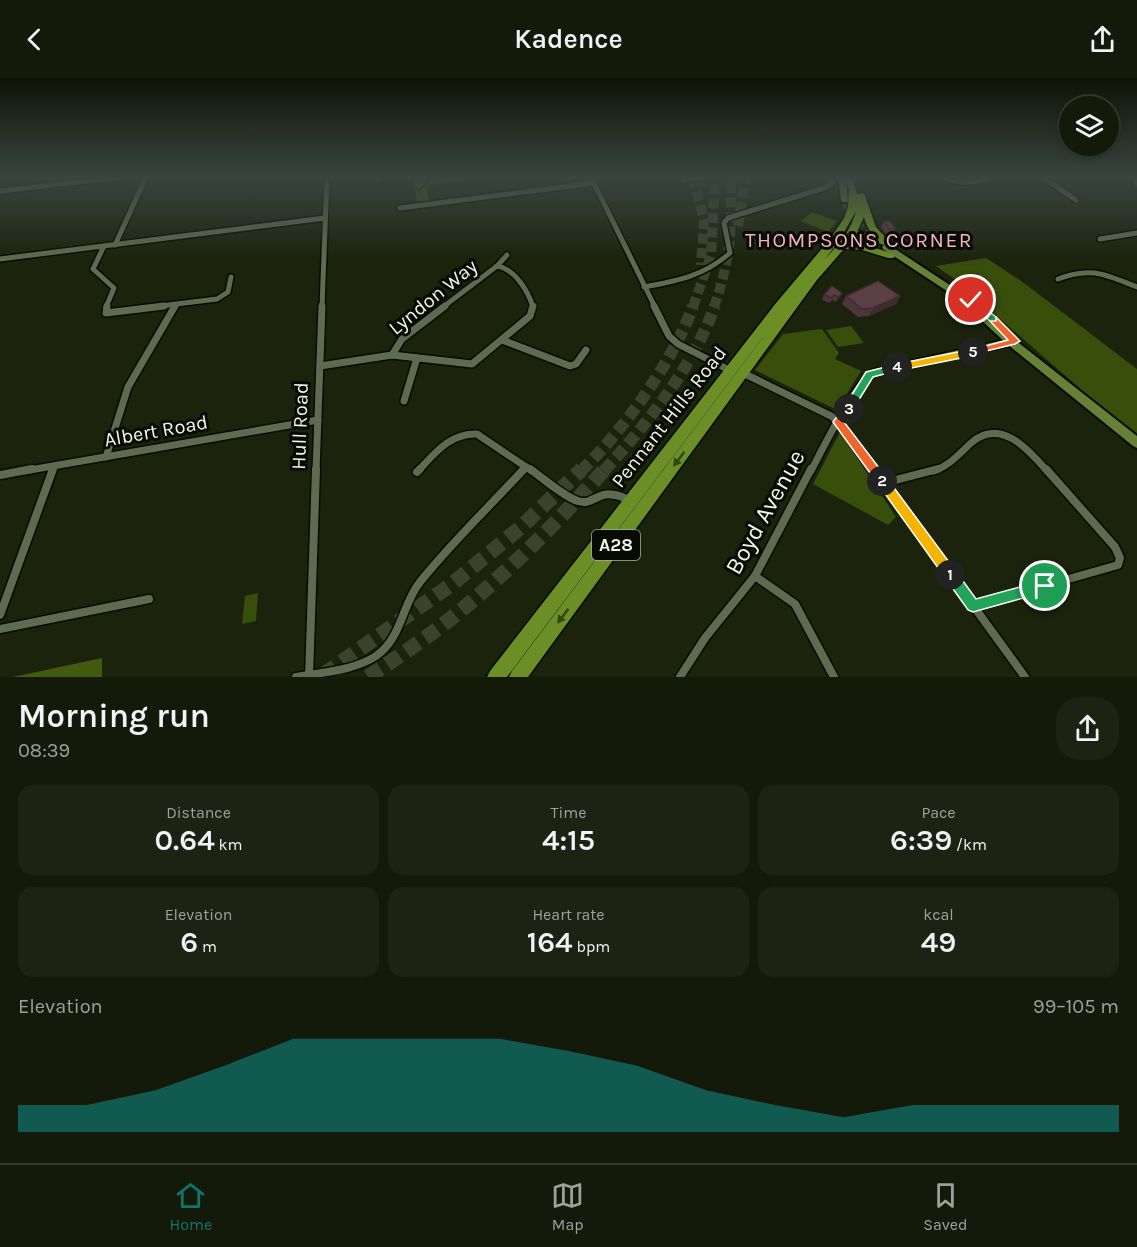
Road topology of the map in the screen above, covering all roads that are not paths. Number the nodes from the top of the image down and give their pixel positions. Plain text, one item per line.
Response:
1 (132, 205) edge
2 (326, 205) edge
3 (421, 205) edge
4 (604, 205) edge
5 (770, 205) edge
6 (853, 205) edge
7 (862, 205) edge
8 (864, 205) edge
9 (400, 208) dead end
10 (325, 218) junction
11 (853, 232) junction
12 (1137, 233) edge
13 (1100, 239) dead end
14 (838, 244) junction
15 (115, 245) junction
16 (104, 246) junction
17 (887, 248) junction
18 (0, 259) edge
19 (497, 266) junction
20 (507, 268) junction
21 (231, 277) dead end
22 (1058, 279) dead end
23 (644, 287) junction
24 (1137, 287) edge
25 (175, 305) junction
26 (502, 340) junction
27 (1013, 342) junction
28 (586, 350) dead end
29 (392, 355) junction
30 (417, 358) junction
31 (320, 366) junction
32 (737, 371) junction
33 (404, 401) dead end
34 (318, 420) junction
35 (838, 422) junction
36 (1137, 443) edge
37 (106, 457) junction
38 (54, 466) junction
39 (526, 467) junction
40 (417, 472) dead end
41 (0, 475) edge
42 (884, 483) junction
43 (631, 501) junction
44 (755, 576) junction
45 (149, 599) dead end
46 (973, 606) junction
47 (0, 615) edge
48 (0, 629) edge
49 (309, 675) edge
50 (296, 677) edge
51 (496, 677) edge
52 (518, 677) edge
53 (680, 677) edge
54 (834, 677) edge
55 (1025, 677) edge

1 - 15 street
2 - 10 street, Hull Road
3 - 9 street
4 - 23 street
5 - 23 street
6 - 14 highway, Pennant Hills Road / A28
7 - 11 highway
8 - 17 highway
10 - 15 street
10 - 31 street, Hull Road
11 - 14 highway
11 - 17 main road
12 - 13 street
14 - 17 highway
14 - 32 highway, Pennant Hills Road / A28
15 - 16 street
16 - 18 street
16 - 25 street
17 - 27 main road
19 - 20 street, Lyndon Way
19 - 20 street, Lyndon Way
19 - 29 street, Lyndon Way
20 - 26 street, Lyndon Way
21 - 25 street
22 - 24 street
23 - 32 street
25 - 37 street
26 - 28 street
26 - 30 street, Lyndon Way
27 - 35 street, Boyd Avenue
27 - 36 main road
29 - 30 street, Lyndon Way
29 - 31 street, Lyndon Way
30 - 33 street
31 - 34 street, Hull Road
32 - 35 street
32 - 43 highway, Pennant Hills Road / A28
32 -> 52 highway, Pennant Hills Road / A28
34 - 37 street, Albert Road
34 - 49 street, Hull Road
35 - 42 street
35 - 44 street, Boyd Avenue
37 - 38 street, Albert Road
38 - 41 street, Albert Road
38 - 47 street
39 - 40 street
39 - 43 street
39 - 49 street
42 - 46 street
42 - 46 street
43 - 51 highway, Pennant Hills Road / A28
44 - 53 street, Boyd Avenue
44 - 54 street
45 - 48 street
46 - 55 street
49 - 50 street

